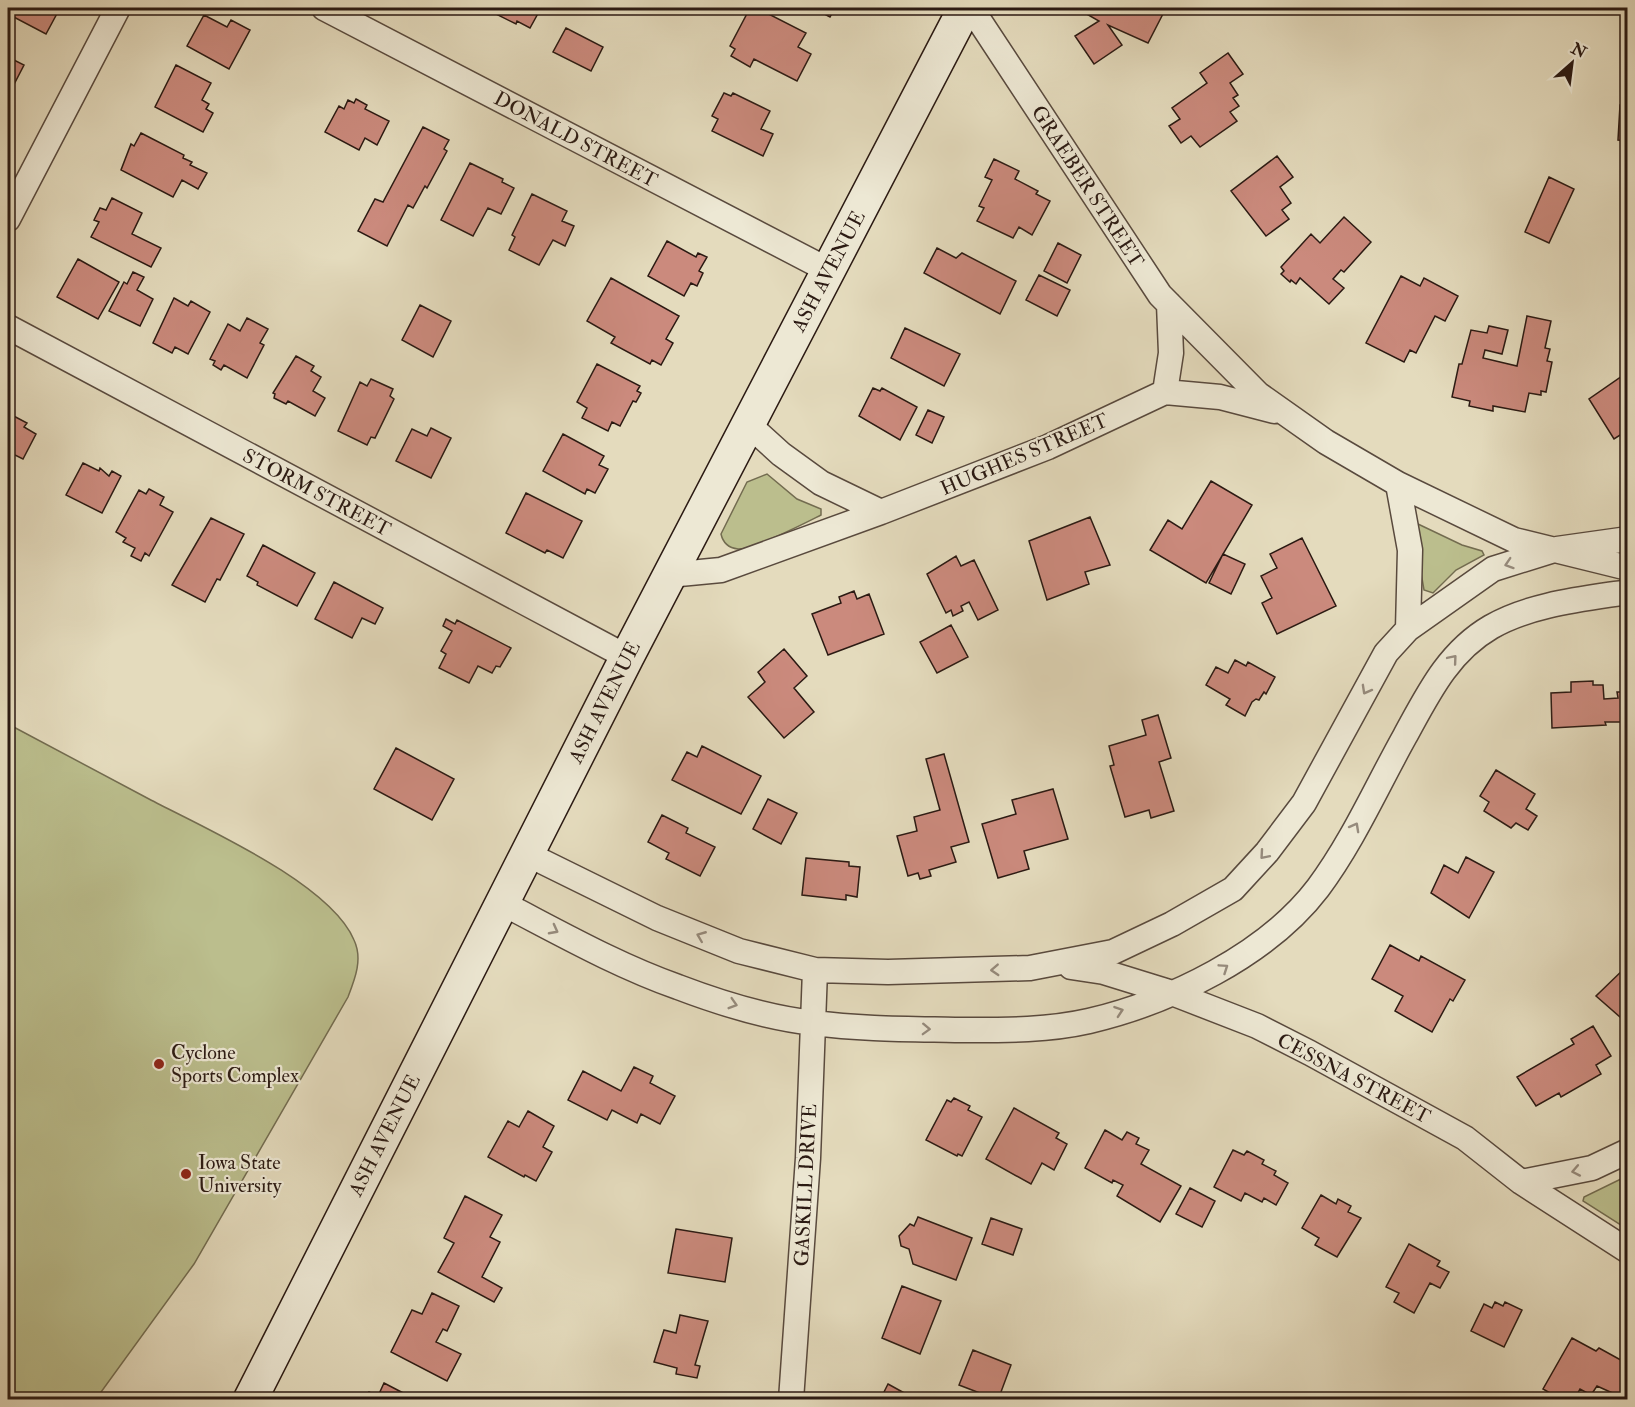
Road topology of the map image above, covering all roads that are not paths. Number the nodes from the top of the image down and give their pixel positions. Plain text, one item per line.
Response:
1 (118, 8) edge
2 (324, 8) edge
3 (965, 8) edge
4 (971, 8) edge
5 (8, 219) edge
6 (828, 270) junction
7 (1169, 304) junction
8 (8, 327) edge
9 (1165, 392) junction
10 (1288, 414) junction
11 (748, 424) junction
12 (1398, 484) junction
13 (881, 512) junction
14 (1628, 539) edge
15 (1557, 549) junction
16 (1628, 568) edge
17 (669, 575) junction
18 (1628, 592) edge
19 (1408, 629) junction
20 (627, 657) junction
21 (527, 854) junction
22 (502, 903) junction
23 (1053, 964) junction
24 (815, 970) junction
25 (1172, 993) junction
26 (813, 1023) junction
27 (1628, 1151) edge
28 (1521, 1182) junction
29 (1628, 1251) edge
30 (250, 1400) edge
31 (791, 1400) edge

1 - 5 street
2 - 6 street, DONALD STREET
3 - 6 street, ASH AVENUE
4 - 7 street, GRAEBER STREET
6 - 11 street, ASH AVENUE
7 - 9 street
7 - 10 street, GRAEBER STREET
8 - 20 street, STORM STREET
9 - 10 street
9 - 13 street, HUGHES STREET
10 - 12 street
11 - 13 street
11 - 17 street, ASH AVENUE
12 - 15 street
12 - 19 street
13 - 17 street, HUGHES STREET
14 - 15 street
15 - 16 street
15 -> 19 street
17 - 20 street, ASH AVENUE
25 -> 18 street
19 -> 23 street
20 - 21 street, ASH AVENUE
21 - 22 street, ASH AVENUE
24 -> 21 street
22 -> 26 street
22 - 30 street, ASH AVENUE
23 -> 24 street
23 - 25 street, CESSNA STREET
24 - 26 street, GASKILL DRIVE
26 -> 25 street
25 - 28 street, CESSNA STREET
26 - 31 street, GASKILL DRIVE
27 -> 28 street
28 - 29 street, CESSNA STREET

